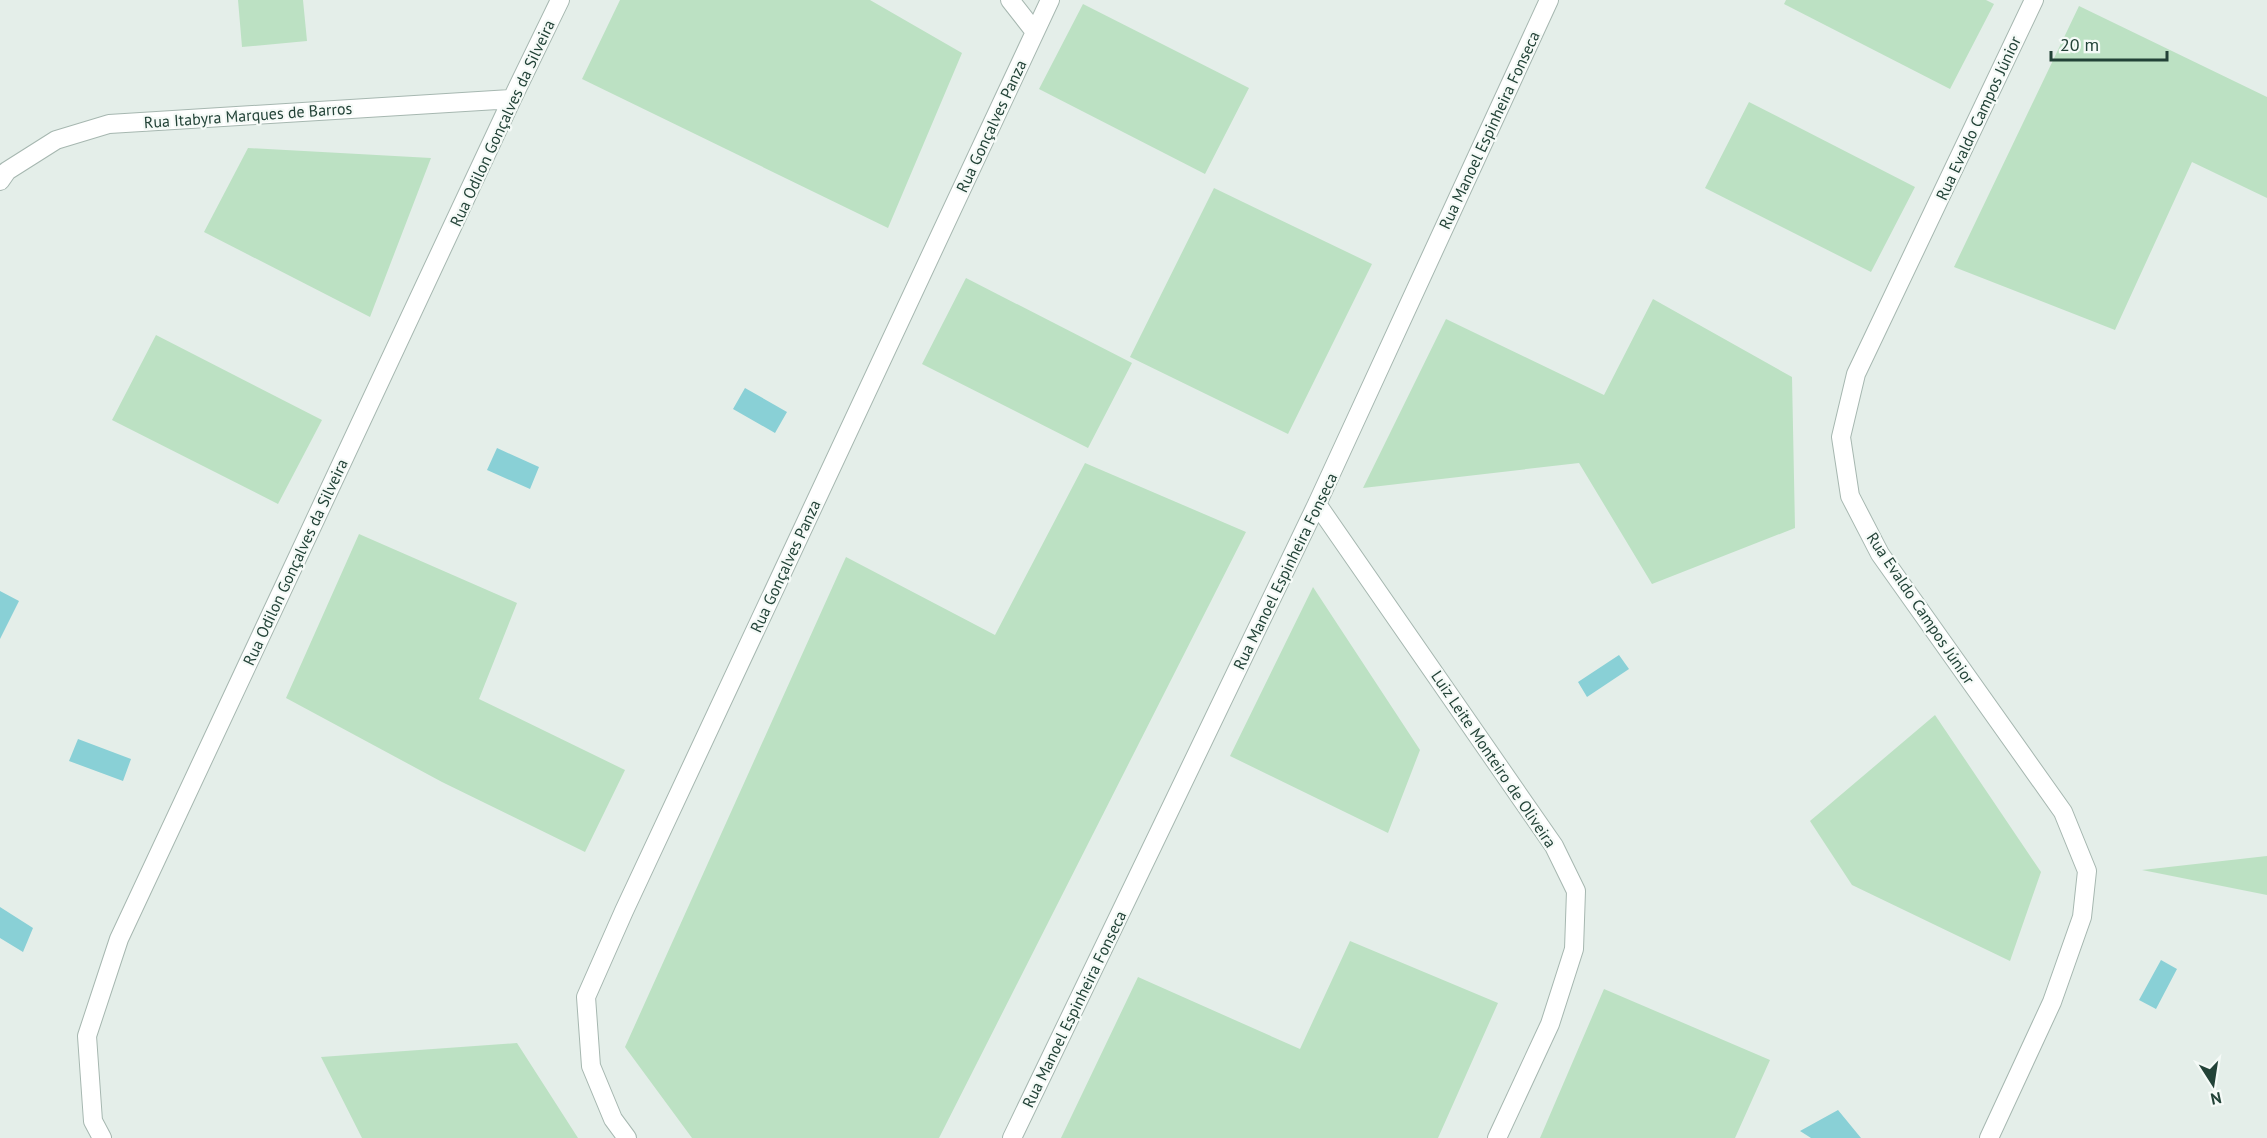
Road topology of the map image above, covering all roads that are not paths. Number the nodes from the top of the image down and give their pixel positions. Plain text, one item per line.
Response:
1 (560, 0) edge
2 (1010, 0) edge
3 (1050, 0) edge
4 (1549, 0) edge
5 (2034, 0) edge
6 (1035, 32) junction
7 (512, 99) junction
8 (0, 181) edge
9 (1317, 504) junction
10 (102, 1138) edge
11 (627, 1138) edge
12 (1012, 1138) edge
13 (1497, 1138) edge
14 (1989, 1138) edge

1 - 7 street, Rua Odilon Gonçalves da Silveira
2 - 6 street
3 - 6 street, Rua Gonçalves Panza
4 - 9 street, Rua Manoel Espinheira Fonseca
5 - 14 street, Rua Evaldo Campos Júnior
6 - 11 street, Rua Gonçalves Panza
7 - 8 street, Rua Itabyra Marques de Barros
7 - 10 street, Rua Odilon Gonçalves da Silveira
9 - 12 street, Rua Manoel Espinheira Fonseca
9 - 13 street, Luiz Leite Monteiro de Oliveira

